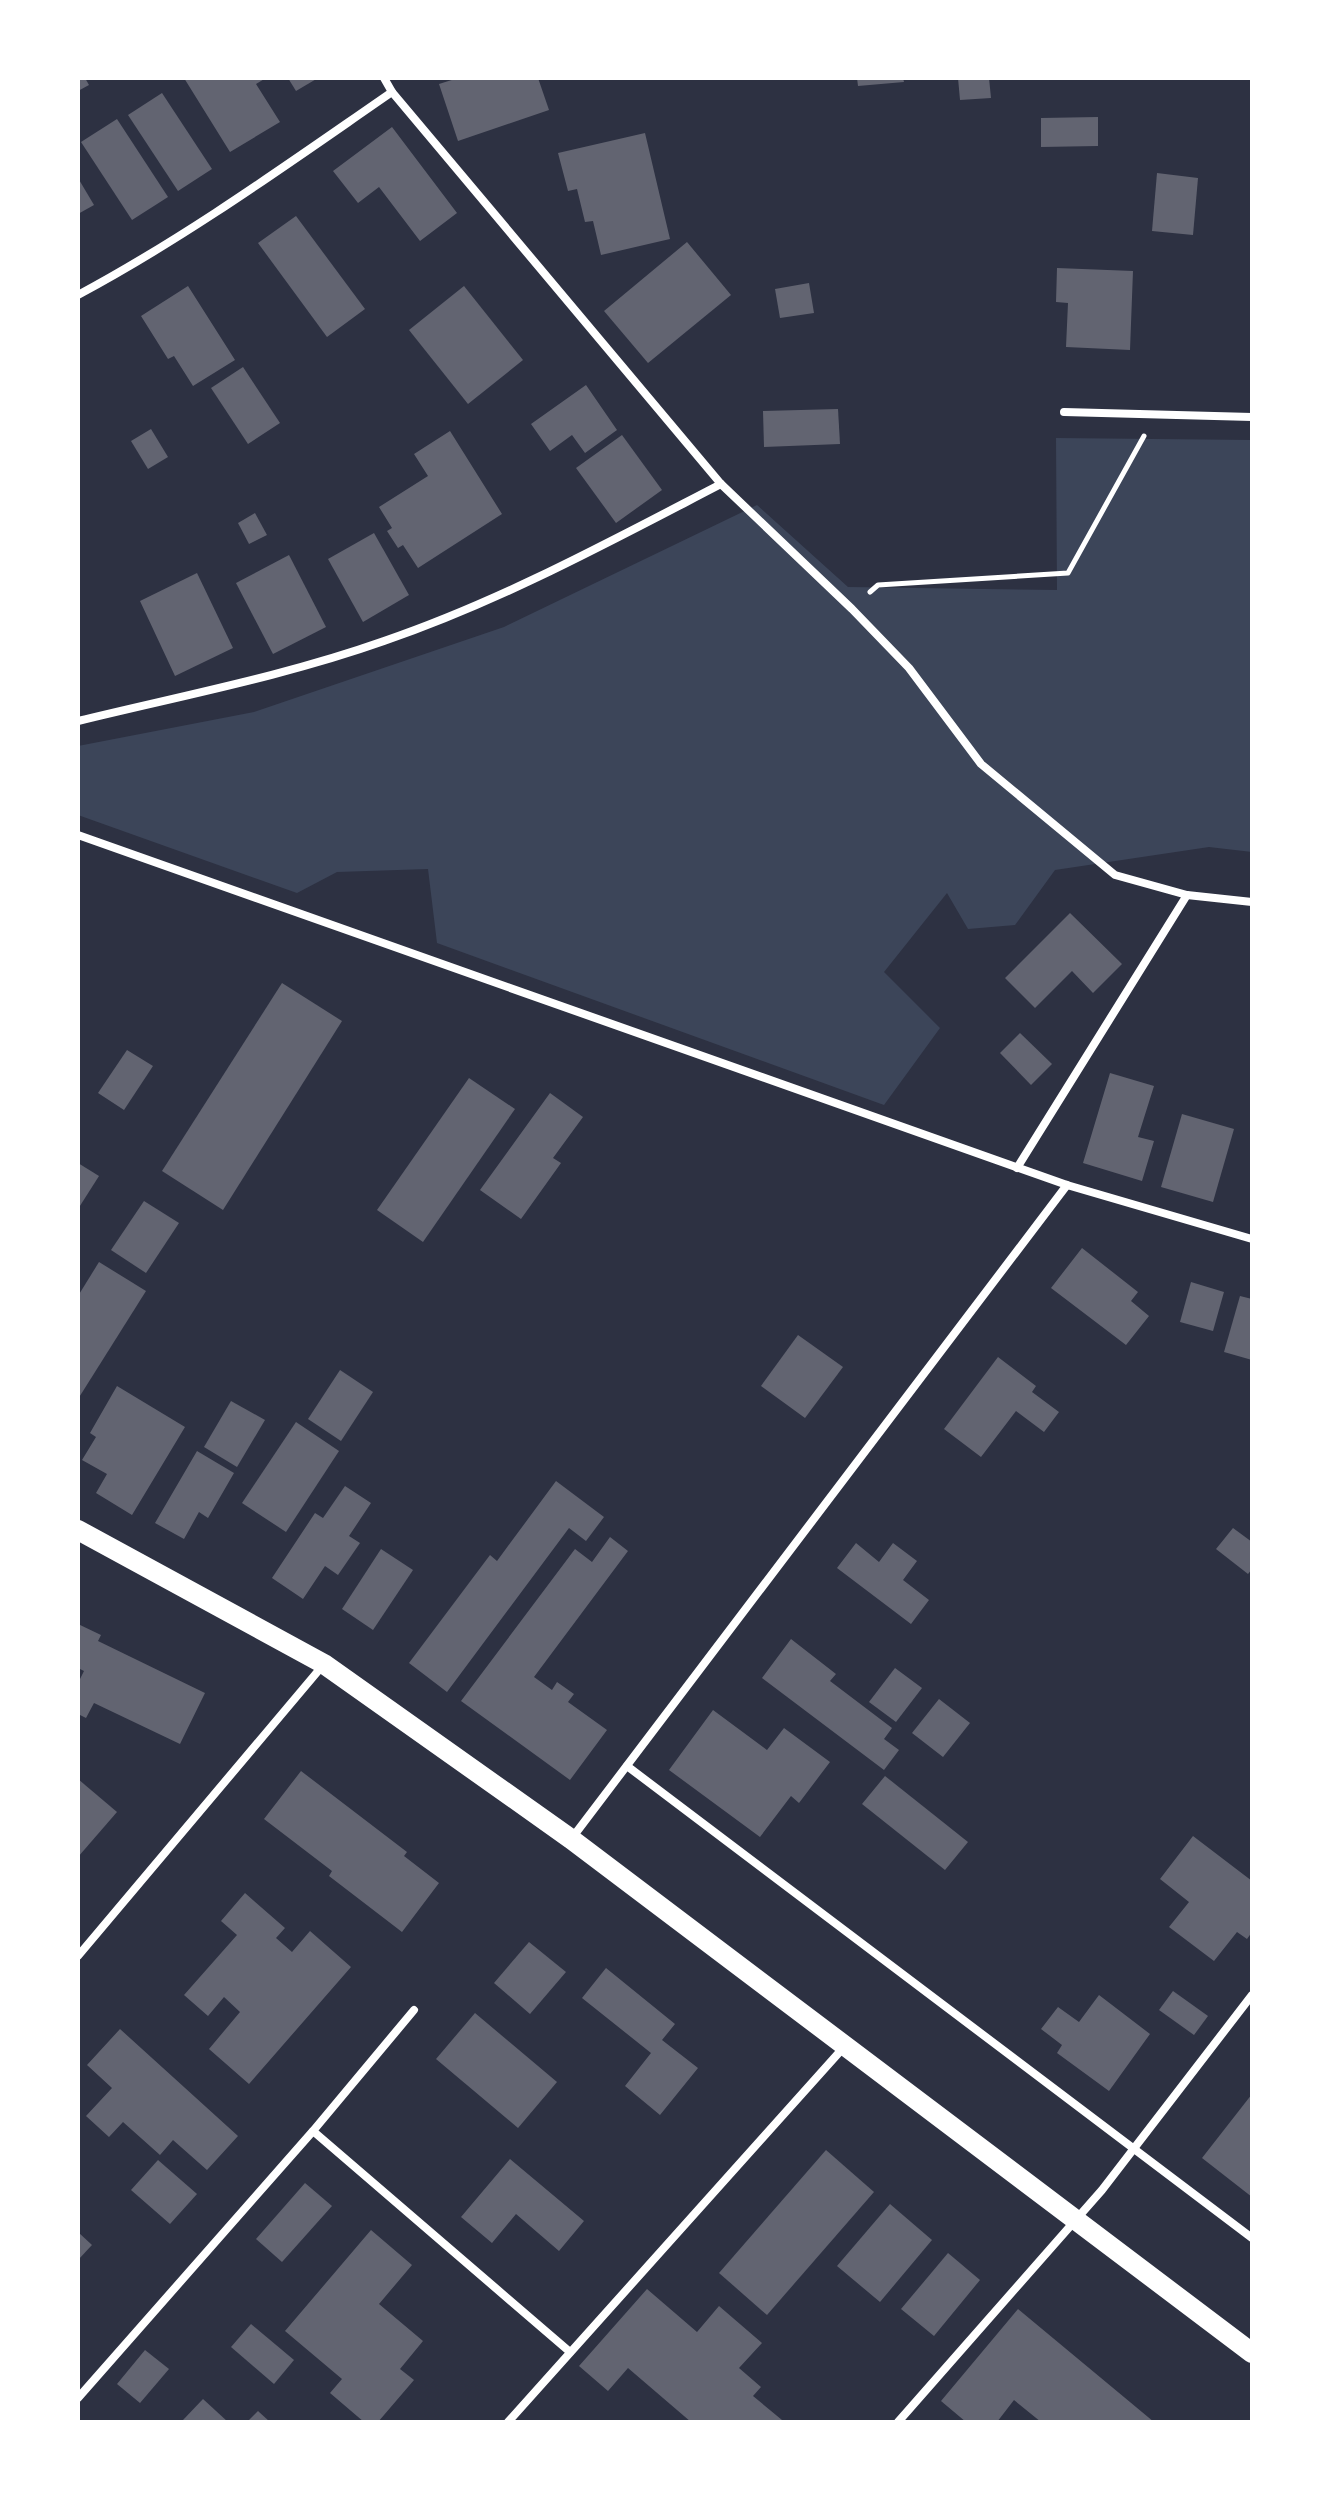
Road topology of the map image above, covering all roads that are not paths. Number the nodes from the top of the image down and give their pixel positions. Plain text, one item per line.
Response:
1 (384, 78) edge
2 (392, 92) junction
3 (78, 295) edge
4 (1064, 412) dead end
5 (1252, 417) edge
6 (721, 484) junction
7 (78, 721) edge
8 (78, 835) edge
9 (1187, 895) junction
10 (1252, 902) edge
11 (1017, 1168) junction
12 (1067, 1185) junction
13 (1252, 1239) edge
14 (78, 1530) edge
15 (324, 1664) junction
16 (627, 1766) junction
17 (571, 1839) junction
18 (78, 1956) edge
19 (1252, 1995) edge
20 (414, 2010) dead end
21 (845, 2046) junction
22 (313, 2131) junction
23 (1136, 2149) junction
24 (1077, 2219) junction
25 (1252, 2238) edge
26 (570, 2352) junction
27 (1252, 2353) edge
28 (78, 2398) edge
29 (508, 2422) edge
30 (898, 2422) edge

1 - 2 street
2 - 3 street
2 - 6 street
4 - 5 street
6 - 7 street
6 - 9 street
8 - 11 street
9 - 10 street
9 - 11 street
11 - 12 street
12 - 13 street
12 - 16 street
14 - 15 main road
15 - 17 main road
15 - 18 street
16 - 17 street
16 - 23 street
17 - 21 main road
19 - 23 street
20 - 22 street
21 - 24 main road
21 - 26 street
22 - 26 street
22 - 28 street
23 - 24 street
23 - 25 street
24 - 27 main road
24 - 30 street
26 - 29 street

